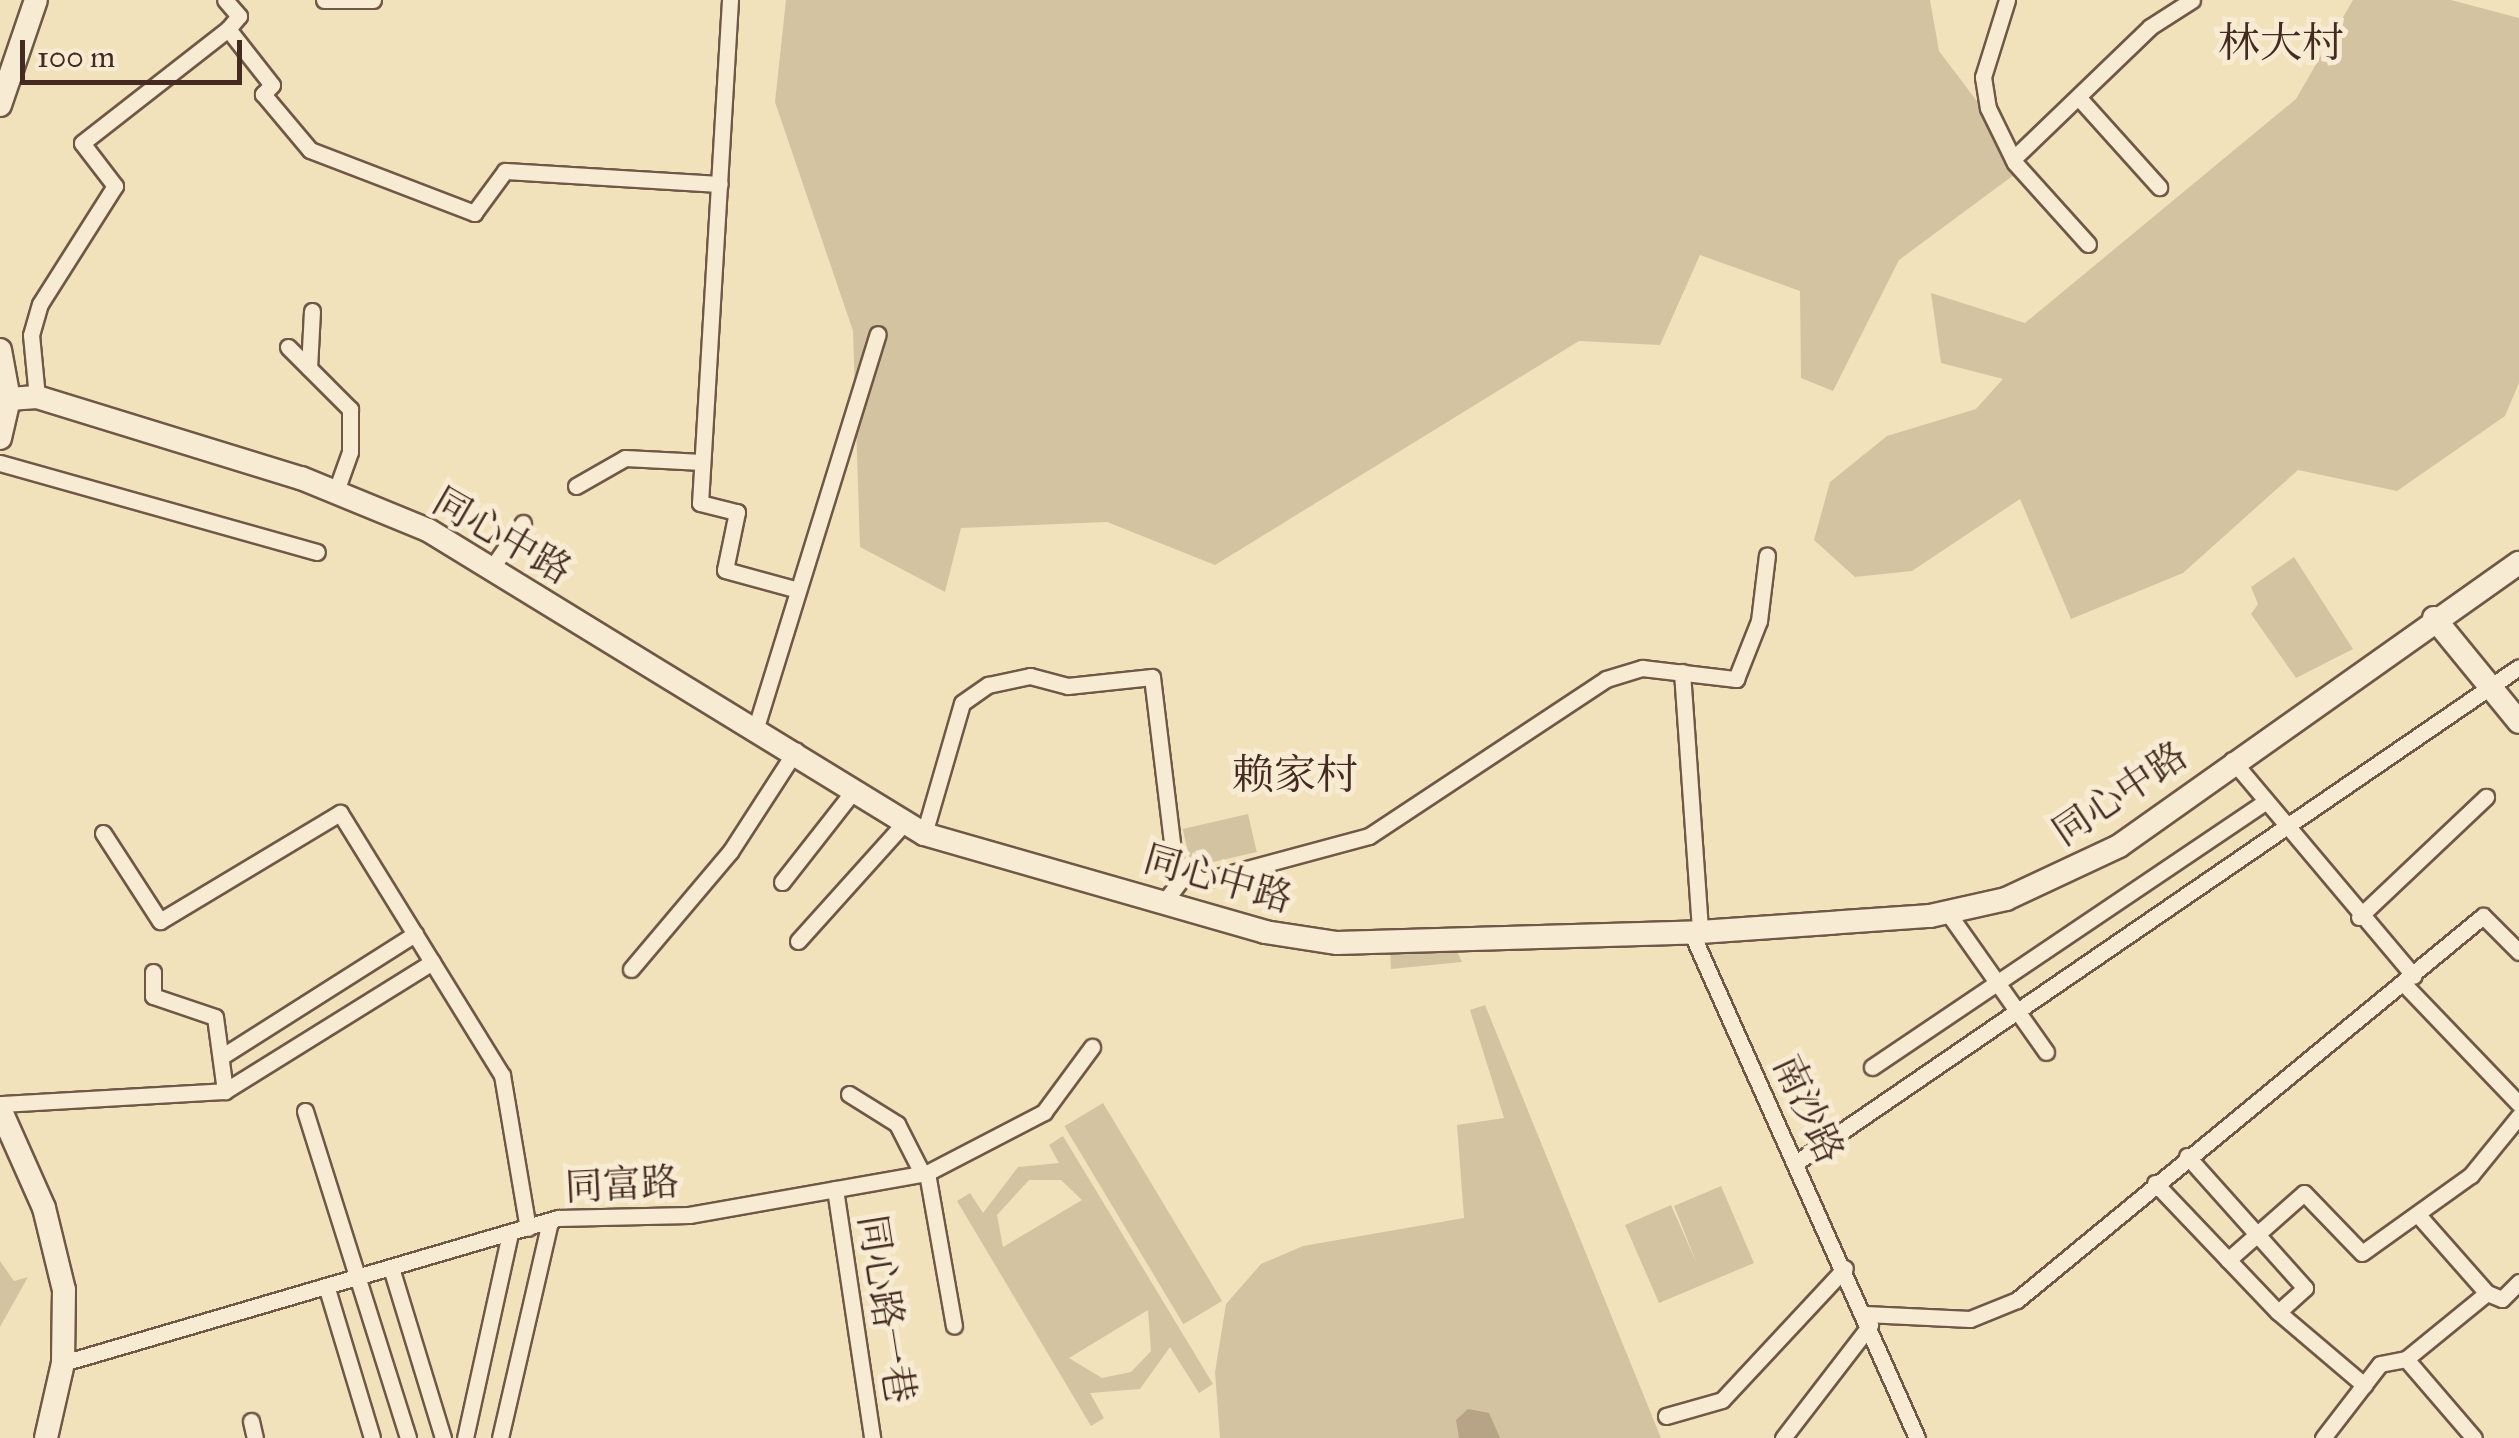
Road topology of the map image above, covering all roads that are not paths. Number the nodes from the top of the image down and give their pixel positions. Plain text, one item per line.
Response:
1 (36, 0) edge
2 (225, 0) edge
3 (324, 0) edge
4 (374, 0) edge
5 (730, 0) edge
6 (2007, 0) edge
7 (2192, 0) edge
8 (230, 33) junction
9 (2079, 98) junction
10 (0, 106) edge
11 (2012, 159) junction
12 (720, 184) junction
13 (2160, 187) dead end
14 (2088, 244) dead end
15 (312, 311) dead end
16 (878, 334) dead end
17 (288, 347) dead end
18 (0, 350) edge
19 (309, 368) junction
20 (36, 397) junction
21 (5, 403) edge
22 (0, 438) edge
23 (702, 462) junction
24 (0, 463) edge
25 (576, 486) dead end
26 (336, 491) junction
27 (523, 523) dead end
28 (317, 552) dead end
29 (1767, 554) dead end
30 (2519, 563) edge
31 (491, 569) junction
32 (795, 588) junction
33 (2434, 618) junction
34 (2519, 667) edge
35 (1682, 672) junction
36 (2490, 688) junction
37 (2519, 722) edge
38 (757, 724) junction
39 (796, 750) junction
40 (2232, 760) junction
41 (855, 789) junction
42 (2486, 797) dead end
43 (2266, 802) junction
44 (915, 828) junction
45 (2288, 830) junction
46 (103, 833) dead end
47 (1188, 870) junction
48 (782, 882) dead end
49 (1166, 901) junction
50 (1948, 913) junction
51 (2359, 917) junction
52 (1696, 932) junction
53 (415, 934) junction
54 (798, 941) dead end
55 (2519, 952) edge
56 (432, 962) junction
57 (631, 969) dead end
58 (153, 972) dead end
59 (2409, 980) junction
60 (1998, 982) junction
61 (2018, 1012) junction
62 (1092, 1047) dead end
63 (2046, 1052) dead end
64 (221, 1057) junction
65 (1872, 1067) dead end
66 (225, 1090) junction
67 (848, 1094) dead end
68 (2519, 1104) edge
69 (0, 1107) edge
70 (305, 1111) dead end
71 (2519, 1116) edge
72 (2187, 1156) junction
73 (1797, 1162) junction
74 (924, 1173) junction
75 (2155, 1182) junction
76 (835, 1189) junction
77 (2420, 1216) junction
78 (550, 1220) junction
79 (528, 1228) junction
80 (510, 1233) junction
81 (2257, 1234) junction
82 (2228, 1260) junction
83 (1845, 1268) junction
84 (392, 1271) junction
85 (360, 1281) junction
86 (2519, 1282) edge
87 (328, 1292) junction
88 (2487, 1292) junction
89 (2278, 1312) junction
90 (1868, 1319) junction
91 (954, 1326) dead end
92 (2406, 1360) junction
93 (64, 1362) junction
94 (2364, 1385) junction
95 (1666, 1416) dead end
96 (251, 1421) dead end
97 (46, 1438) edge
98 (255, 1438) edge
99 (372, 1438) edge
100 (408, 1438) edge
101 (442, 1438) edge
102 (465, 1438) edge
103 (500, 1438) edge
104 (872, 1438) edge
105 (1783, 1438) edge
106 (1917, 1438) edge
107 (2323, 1438) edge
108 (2474, 1438) edge

1 - 10 street
2 - 8 street
3 - 4 street
5 - 12 street
6 - 11 street
7 - 9 street
8 - 12 street
8 - 20 street
9 - 11 street
9 - 13 street
11 - 14 street
12 - 23 street
15 - 19 street
16 - 32 street
17 - 19 street
18 - 21 street
19 - 26 street
20 - 21 street, 同心中路
20 - 26 street, 同心中路
21 - 22 street
23 - 25 street
23 - 32 street
24 - 28 street
26 - 31 street, 同心中路
27 - 31 street
29 - 35 street
30 - 33 street, 同心中路
31 - 38 street, 同心中路
32 - 38 street
33 - 36 street
33 - 40 street, 同心中路
34 - 36 street
35 - 47 street
35 - 52 street
36 - 37 street
36 - 45 street
38 - 39 street, 同心中路
39 - 41 street, 同心中路
39 - 57 street
40 - 43 street
40 - 50 street, 同心中路
41 - 44 street, 同心中路
41 - 48 street
42 - 51 street
43 - 45 street
43 - 60 street
44 - 47 street
44 - 49 street, 同心中路
44 - 54 street
45 - 51 street
45 - 61 street
46 - 53 street
47 - 49 street
49 - 52 street, 同心中路
50 - 52 street, 同心中路
50 - 60 street
51 - 59 street
52 - 73 street, 南沙路
53 - 56 street
53 - 64 street
55 - 59 street
56 - 66 street
56 - 79 street
58 - 64 street
59 - 68 street
59 - 72 street
60 - 61 street
60 - 65 street
61 - 63 street
61 - 73 street
62 - 74 street, 同富路
64 - 66 street
66 - 69 street
67 - 74 street
69 - 93 street
70 - 85 street
71 - 77 street
72 - 75 street
72 - 81 street
73 - 83 street, 南沙路
74 - 76 street, 同富路
74 - 91 street
75 - 82 street
75 - 90 street
76 - 78 street, 同富路
76 - 104 street, 同心路一巷
77 - 81 street
77 - 88 street
78 - 79 street, 同富路
78 - 103 street
79 - 80 street, 同富路
80 - 84 street, 同富路
80 - 102 street
81 - 82 street
81 - 89 street
82 - 89 street
83 - 90 street, 南沙路
83 - 95 street
84 - 85 street, 同富路
84 - 101 street
85 - 87 street, 同富路
85 - 100 street
86 - 88 street
87 - 93 street, 同富路
87 - 99 street
88 - 92 street
89 - 94 street
90 - 105 street
90 - 106 street, 南沙路
92 - 94 street
92 - 108 street
93 - 97 street
94 - 107 street
96 - 98 street

